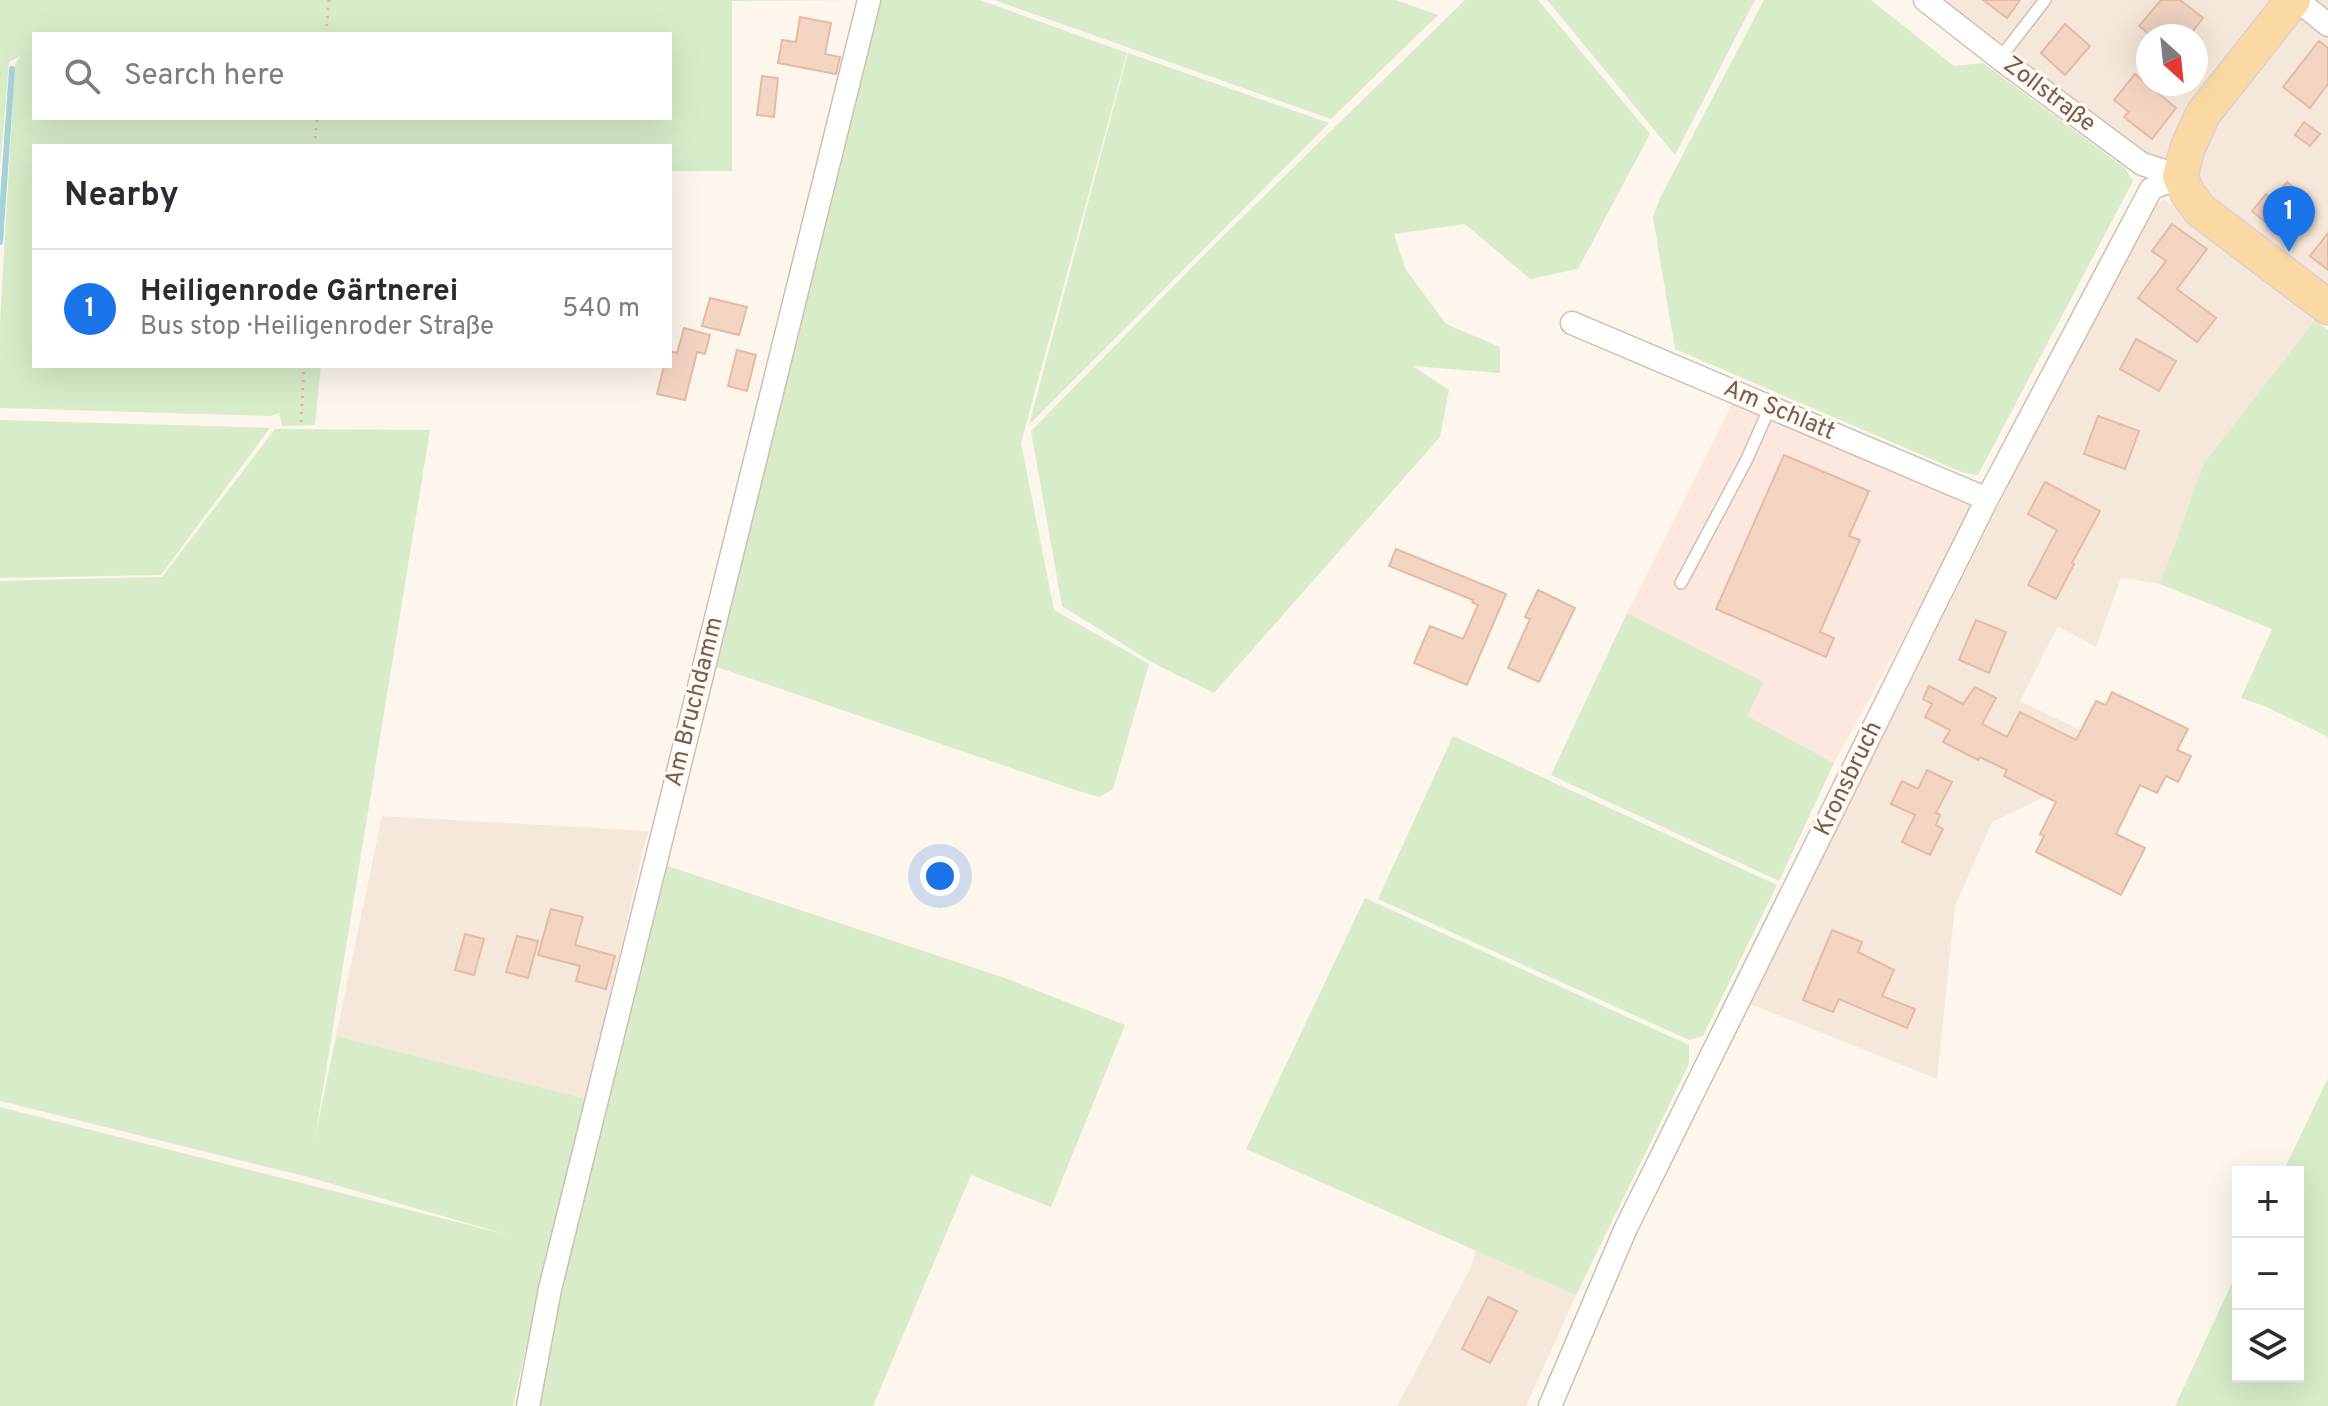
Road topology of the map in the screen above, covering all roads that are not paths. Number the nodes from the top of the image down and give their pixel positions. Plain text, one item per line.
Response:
1 (869, 0) edge
2 (1925, 0) edge
3 (2045, 0) edge
4 (2295, 0) edge
5 (2328, 25) edge
6 (2000, 58) junction
7 (2180, 176) junction
8 (2328, 307) edge
9 (1572, 323) dead end
10 (1770, 407) junction
11 (1987, 499) junction
12 (1681, 583) dead end
13 (528, 1406) edge
14 (1550, 1406) edge

1 - 13 street, Am Bruchdamm
2 - 6 street, Zollstraße
3 - 6 lane
4 - 5 street
4 - 7 main road
6 - 7 street, Zollstraße
7 - 8 main road
7 - 11 street, Kronsbruch
9 - 10 street, Am Schlatt
10 - 11 street, Am Schlatt
10 - 12 lane
11 - 14 street, Kronsbruch

